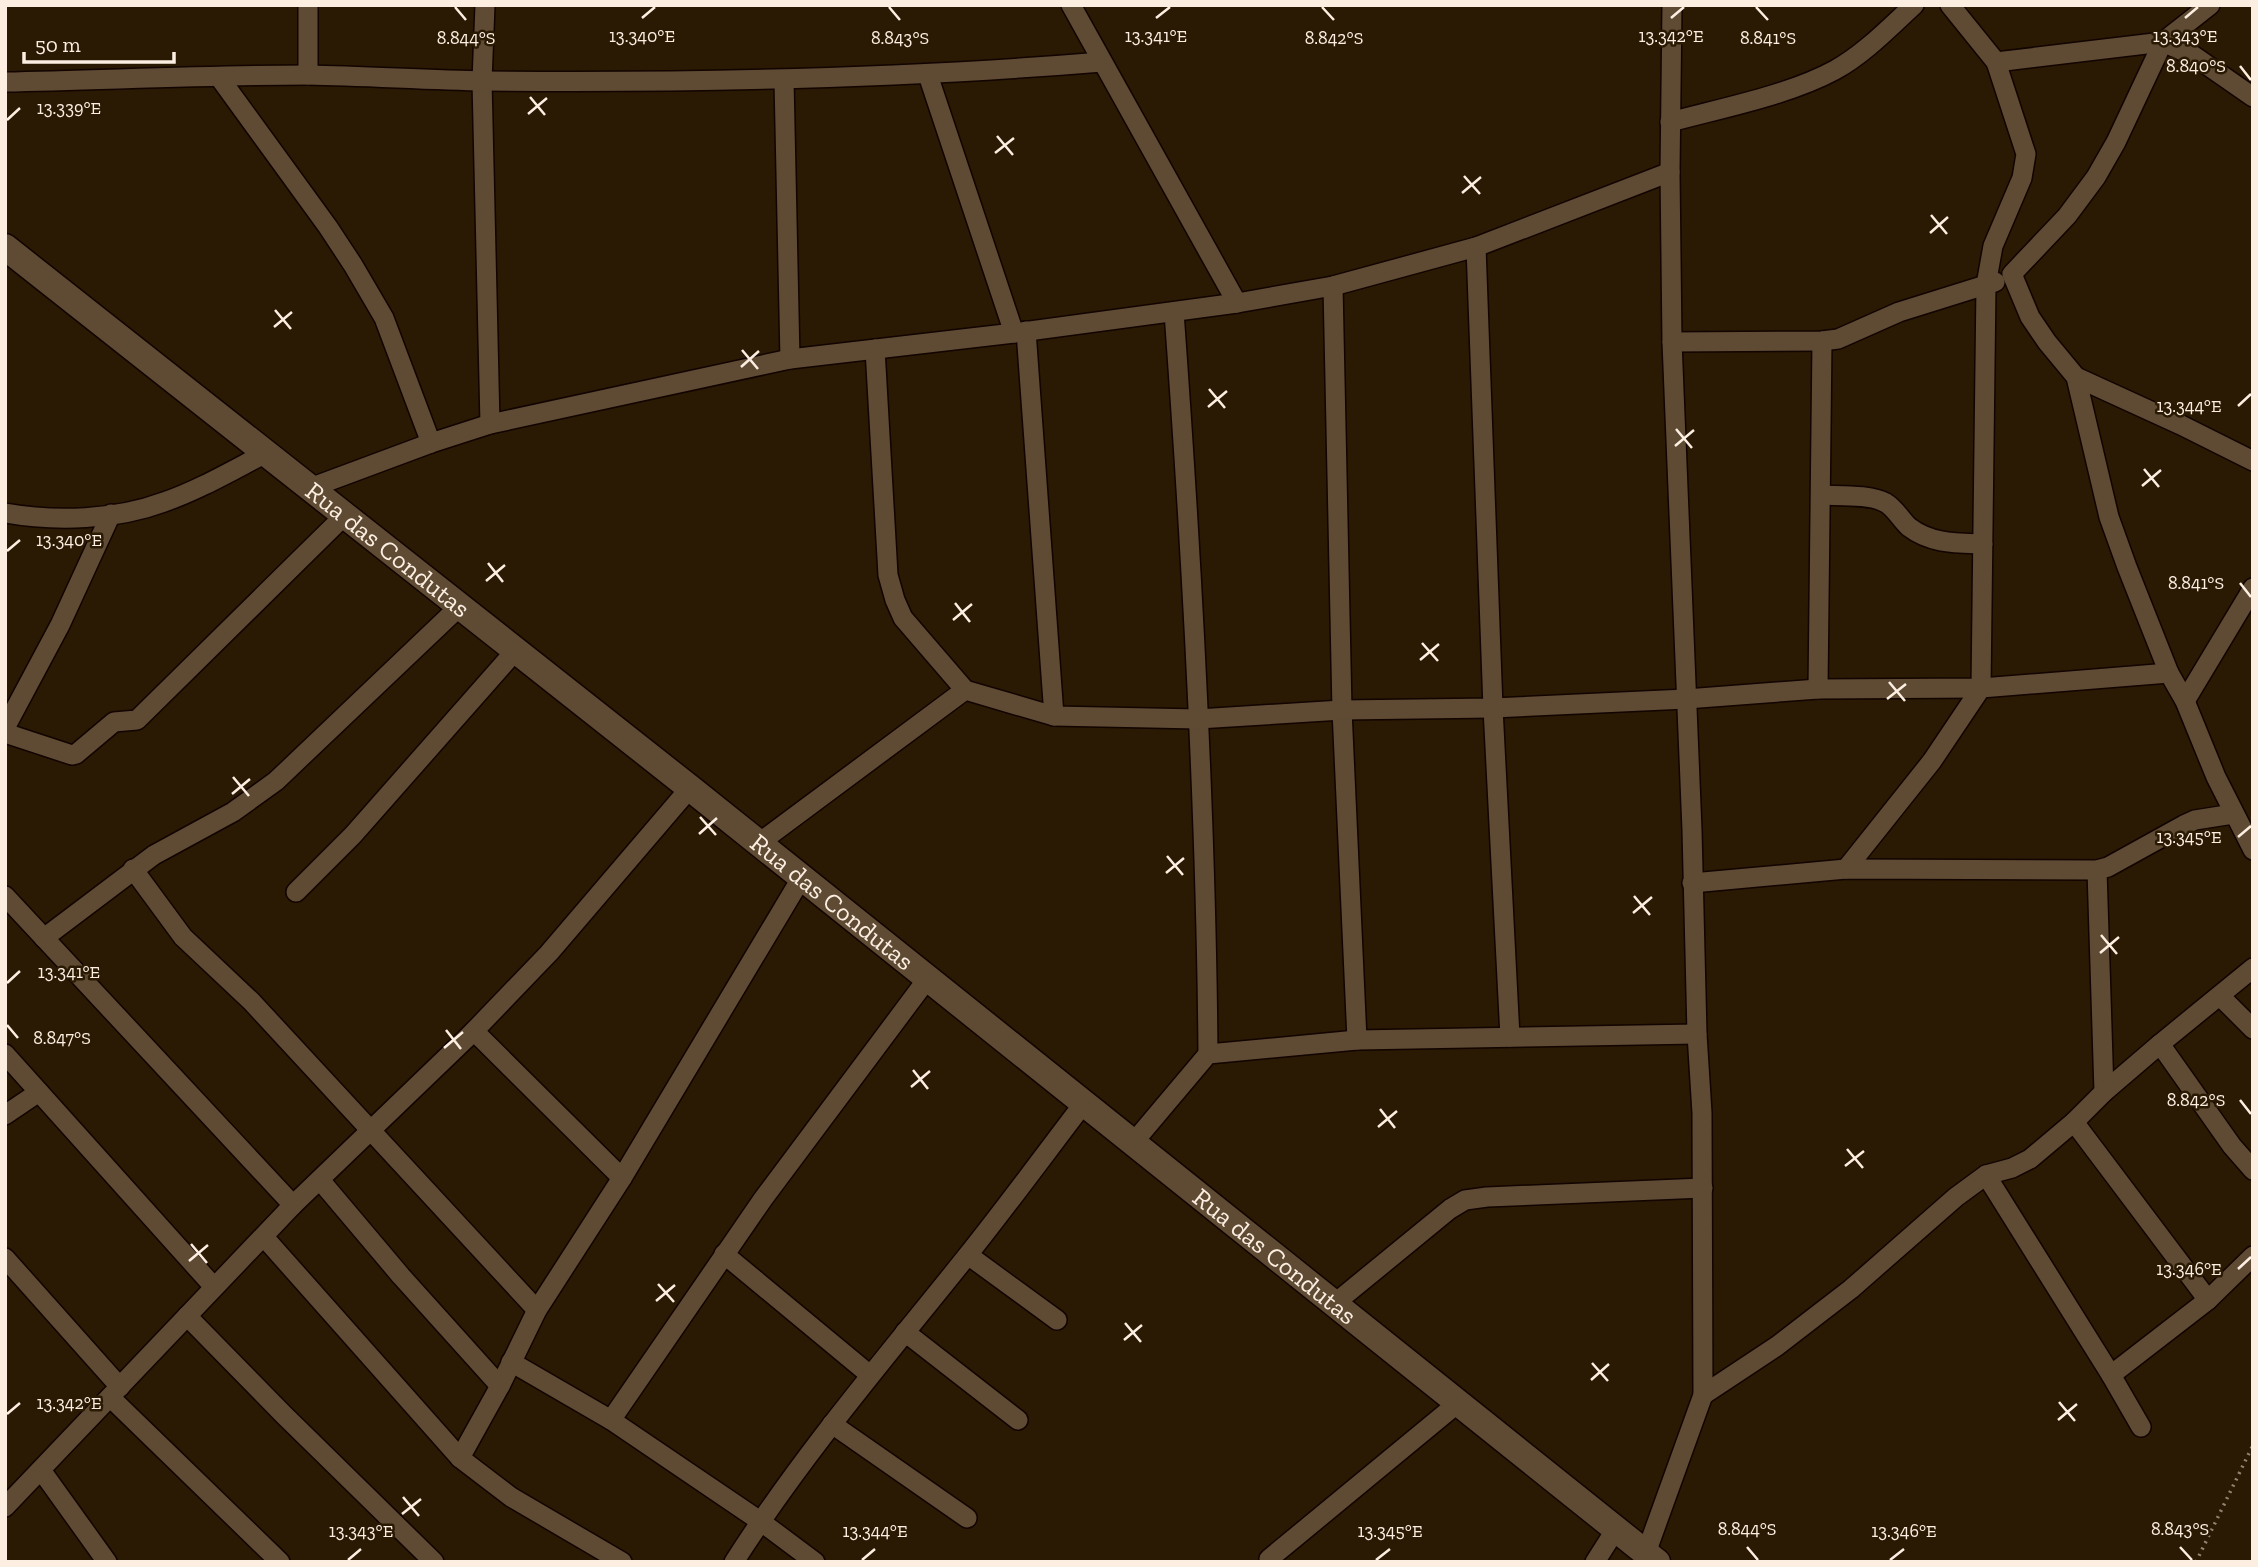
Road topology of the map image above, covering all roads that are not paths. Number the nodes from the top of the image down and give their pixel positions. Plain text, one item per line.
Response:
1 (308, 5) edge
2 (485, 5) edge
3 (1071, 5) edge
4 (1672, 5) edge
5 (1913, 5) edge
6 (1950, 5) edge
7 (2210, 5) edge
8 (2163, 42) junction
9 (1102, 62) junction
10 (1996, 62) junction
11 (308, 75) junction
12 (928, 75) junction
13 (219, 77) junction
14 (785, 80) junction
15 (482, 81) junction
16 (5, 82) edge
17 (2253, 97) edge
18 (1671, 122) junction
19 (1670, 172) junction
20 (5, 247) edge
21 (1476, 247) junction
22 (2012, 274) junction
23 (1986, 285) junction
24 (1334, 286) junction
25 (1237, 303) junction
26 (1174, 312) junction
27 (1020, 332) junction
28 (1672, 341) junction
29 (1822, 341) junction
30 (876, 349) junction
31 (790, 359) junction
32 (2076, 377) junction
33 (490, 424) junction
34 (431, 443) junction
35 (266, 453) junction
36 (2253, 461) edge
37 (310, 488) junction
38 (1821, 495) junction
39 (5, 513) edge
40 (111, 514) junction
41 (344, 516) junction
42 (1983, 544) junction
43 (2253, 588) edge
44 (460, 606) junction
45 (516, 650) junction
46 (2169, 673) junction
47 (1981, 688) junction
48 (1818, 689) junction
49 (965, 690) junction
50 (1686, 699) junction
51 (2185, 701) junction
52 (1493, 708) junction
53 (1342, 710) junction
54 (1054, 716) junction
55 (1198, 719) junction
56 (5, 731) edge
57 (690, 788) junction
58 (2233, 814) junction
59 (759, 843) junction
60 (2253, 850) edge
61 (133, 869) junction
62 (1846, 869) junction
63 (2097, 870) junction
64 (802, 877) junction
65 (1692, 883) junction
66 (296, 892) dead end
67 (5, 896) edge
68 (44, 938) junction
69 (2253, 968) edge
70 (928, 978) junction
71 (2220, 996) junction
72 (2253, 1029) edge
73 (474, 1031) junction
74 (1697, 1034) junction
75 (1510, 1037) junction
76 (1357, 1040) junction
77 (2160, 1044) junction
78 (5, 1054) edge
79 (1208, 1054) junction
80 (2104, 1092) junction
81 (39, 1093) junction
82 (1084, 1103) junction
83 (5, 1115) edge
84 (2074, 1122) junction
85 (370, 1132) junction
86 (1133, 1143) junction
87 (2253, 1170) edge
88 (1986, 1175) junction
89 (622, 1178) junction
90 (320, 1180) junction
91 (1703, 1188) junction
92 (293, 1205) junction
93 (264, 1237) junction
94 (724, 1254) junction
95 (968, 1255) junction
96 (2253, 1256) edge
97 (5, 1258) edge
98 (214, 1287) junction
99 (2208, 1300) junction
100 (1334, 1304) junction
101 (537, 1310) junction
102 (187, 1317) junction
103 (1057, 1320) dead end
104 (905, 1332) junction
105 (511, 1362) junction
106 (870, 1375) junction
107 (2111, 1375) junction
108 (500, 1386) junction
109 (115, 1392) junction
110 (1703, 1395) junction
111 (1458, 1403) junction
112 (611, 1420) junction
113 (1018, 1420) dead end
114 (832, 1424) junction
115 (2141, 1427) dead end
116 (460, 1458) junction
117 (41, 1470) junction
118 (5, 1507) edge
119 (967, 1518) dead end
120 (760, 1521) junction
121 (1616, 1529) junction
122 (1652, 1557) edge
123 (1269, 1559) dead end
124 (107, 1562) edge
125 (280, 1562) edge
126 (434, 1562) edge
127 (622, 1562) edge
128 (734, 1562) edge
129 (815, 1562) edge
130 (1595, 1562) edge

1 - 11 street
2 - 15 street
3 - 9 street
4 - 18 street
5 - 18 street
6 - 10 street
7 - 8 street
8 - 10 street
8 - 17 street
8 - 22 street
9 - 12 street
9 - 25 street
10 - 23 street
11 - 13 street
11 - 15 street
12 - 14 street
12 - 27 street
13 - 16 street
13 - 34 street
14 - 15 street
14 - 31 street
15 - 33 street
18 - 19 street
19 - 21 street
19 - 28 street
20 - 35 street, Rua das Condutas
21 - 24 street
21 - 52 street
22 - 23 street
22 - 32 street
23 - 29 street
23 - 42 street
24 - 25 street
24 - 53 street
25 - 26 street
26 - 27 street
26 - 55 street
27 - 30 street
27 - 54 street
28 - 29 street
28 - 50 street
29 - 38 street
30 - 31 street
30 - 49 street
31 - 33 street
32 - 36 street
32 - 46 street
33 - 34 street
34 - 37 street
35 - 37 street, Rua das Condutas
35 - 40 street
37 - 41 street, Rua das Condutas
38 - 42 street
38 - 48 street
39 - 40 street
40 - 56 street
41 - 44 street, Rua das Condutas
41 - 56 street
42 - 47 street
43 - 51 street
44 - 45 street, Rua das Condutas
44 - 61 street
45 - 57 street, Rua das Condutas
45 - 66 street
46 - 47 street
46 - 51 street
47 - 48 street
47 - 62 street
48 - 50 street
49 - 54 street
49 - 59 street
50 - 52 street
50 - 65 street
51 - 58 street
52 - 53 street
52 - 75 street
53 - 55 street
53 - 76 street
54 - 55 street
55 - 79 street
57 - 59 street, Rua das Condutas
57 - 73 street
58 - 60 street
58 - 63 street
59 - 64 street, Rua das Condutas
61 - 68 street
61 - 85 street
62 - 63 street
62 - 65 street
63 - 80 street
64 - 70 street, Rua das Condutas
64 - 89 street
65 - 74 street
67 - 68 street
68 - 92 street
69 - 71 street
70 - 82 street, Rua das Condutas
70 - 94 street
71 - 72 street
71 - 77 street
73 - 85 street
73 - 89 street
74 - 75 street
74 - 91 street
75 - 76 street
76 - 79 street
77 - 80 street
77 - 87 street
78 - 81 street
79 - 86 street
80 - 84 street
81 - 83 street
81 - 98 street
82 - 86 street, Rua das Condutas
82 - 95 street
84 - 88 street
84 - 99 street
85 - 90 street
85 - 101 street
86 - 100 street, Rua das Condutas
88 - 107 street
88 - 110 street
89 - 101 street
90 - 92 street
90 - 108 street
91 - 100 street
91 - 110 street
92 - 93 street
93 - 98 street
93 - 116 street
94 - 106 street
94 - 112 street
95 - 103 street
95 - 104 street
96 - 99 street
97 - 109 street
98 - 102 street
99 - 107 street
100 - 111 street, Rua das Condutas
101 - 105 street
102 - 109 street
102 - 126 street
104 - 106 street
104 - 113 street
105 - 108 street
105 - 112 street
106 - 114 street
107 - 115 street
108 - 116 street
109 - 117 street
109 - 125 street
110 - 122 street
111 - 121 street, Rua das Condutas
111 - 123 street
112 - 120 street
114 - 119 street
114 - 120 street
116 - 127 street
117 - 118 street
117 - 124 street
120 - 128 street
120 - 129 street
121 - 122 street, Rua das Condutas
121 - 130 street

